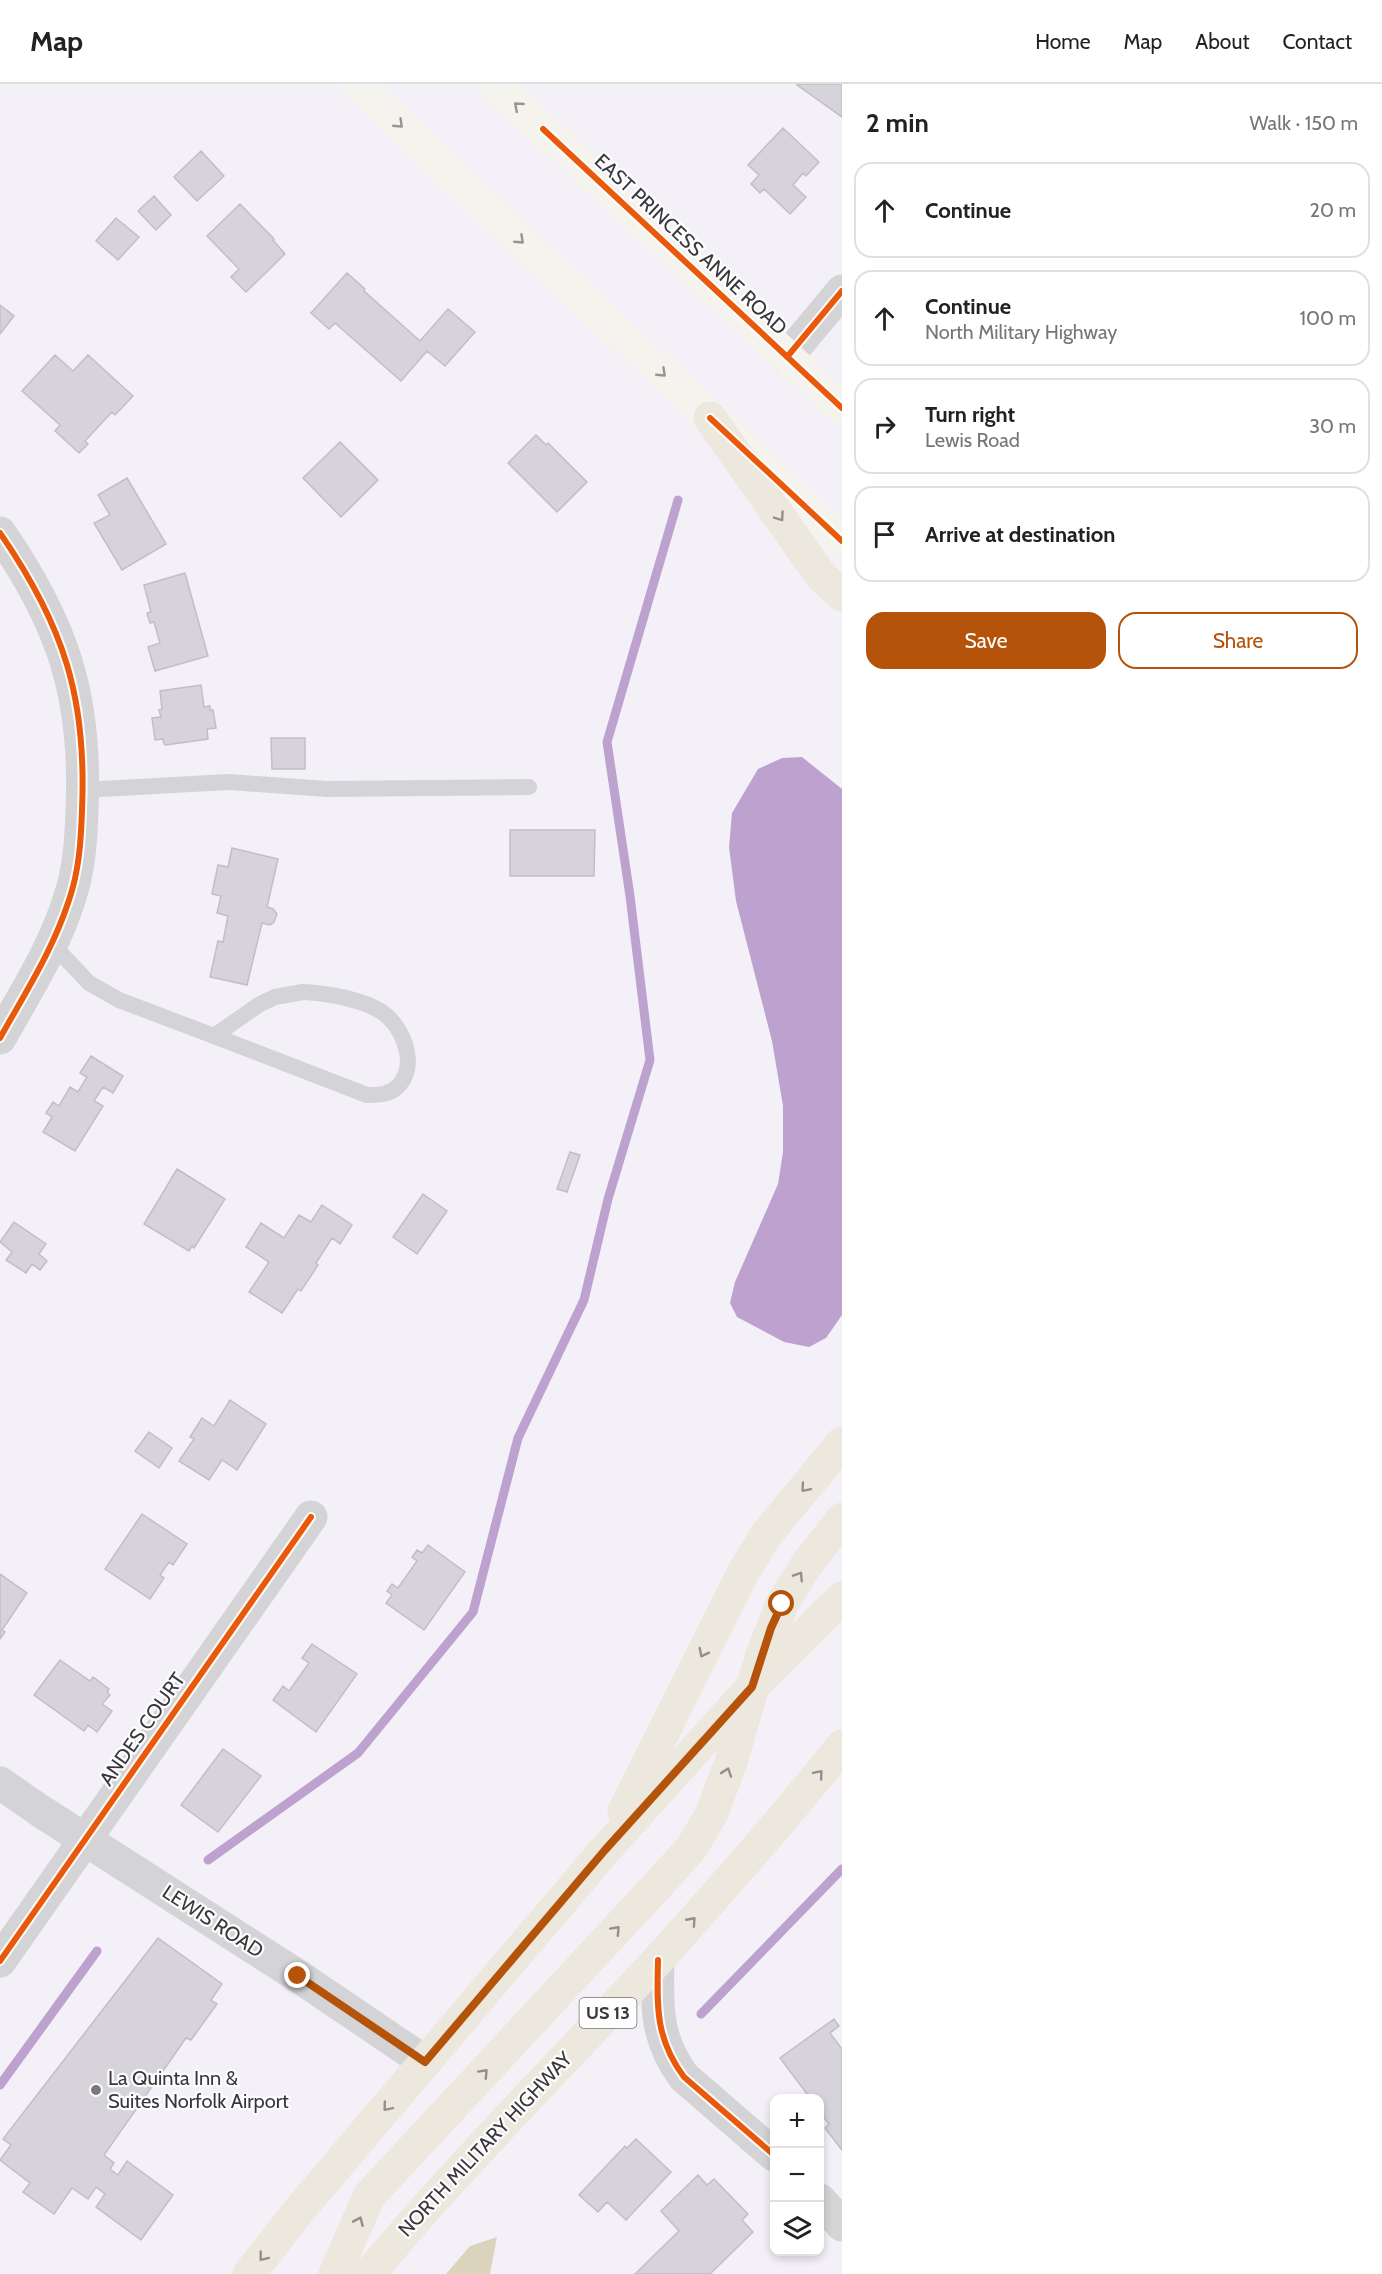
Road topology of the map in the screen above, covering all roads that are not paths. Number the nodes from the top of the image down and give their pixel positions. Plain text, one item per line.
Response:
1 (357, 84) edge
2 (493, 84) edge
3 (842, 291) edge
4 (787, 357) junction
5 (842, 408) edge
6 (710, 418) junction
7 (0, 533) edge
8 (842, 541) edge
9 (842, 595) edge
10 (529, 787) dead end
11 (83, 790) junction
12 (53, 945) junction
13 (214, 1036) junction
14 (0, 1038) edge
15 (842, 1443) edge
16 (311, 1516) dead end
17 (842, 1519) edge
18 (842, 1598) edge
19 (752, 1687) junction
20 (842, 1746) edge
21 (0, 1783) edge
22 (85, 1840) junction
23 (605, 1850) junction
24 (658, 1960) junction
25 (0, 1961) edge
26 (425, 2062) junction
27 (770, 2152) edge
28 (821, 2202) edge
29 (842, 2225) edge
30 (249, 2274) edge
31 (335, 2274) edge
32 (369, 2274) edge

1 -> 6 main road
4 -> 2 main road, EAST PRINCESS ANNE ROAD
3 - 4 street
4 - 5 main road, EAST PRINCESS ANNE ROAD
6 - 8 main road
6 -> 9 main road
7 - 11 street
10 - 11 lane
11 - 12 street
12 - 13 lane
12 - 14 street
13 - 13 lane
15 -> 23 main road
16 - 22 street, ANDES COURT
19 -> 17 main road
18 - 19 main road
19 - 23 main road
31 -> 19 main road
24 -> 20 main road, NORTH MILITARY HIGHWAY / US 13
21 - 22 street, LEWIS ROAD
22 - 25 street, ANDES COURT
22 - 26 street, LEWIS ROAD
23 - 26 main road
24 - 27 street
24 - 32 main road, NORTH MILITARY HIGHWAY / US 13
26 -> 30 main road
28 - 29 street

